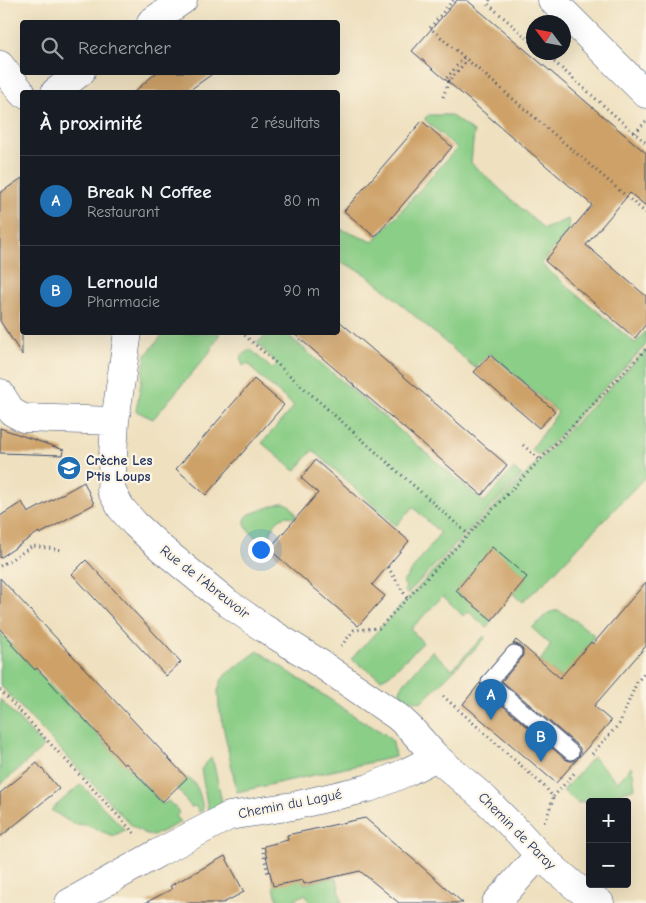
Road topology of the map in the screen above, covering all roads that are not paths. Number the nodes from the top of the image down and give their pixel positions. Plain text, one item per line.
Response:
1 (183, 0) edge
2 (552, 0) edge
3 (154, 20) edge
4 (0, 65) edge
5 (77, 75) edge
6 (20, 90) edge
7 (58, 90) edge
8 (646, 94) edge
9 (128, 335) edge
10 (0, 393) edge
11 (115, 421) junction
12 (514, 653) dead end
13 (571, 752) dead end
14 (436, 757) junction
15 (539, 855) junction
16 (69, 903) edge
17 (496, 903) edge
18 (600, 903) edge

1 - 3 street
2 - 8 street
4 - 6 street
5 - 7 street
9 - 11 street, Rue de l'Abreuvoir
10 - 11 street
11 - 14 street, Rue de l'Abreuvoir
12 - 13 lane
14 - 15 street, Chemin de Paray
14 - 16 street, Chemin du Lagué
15 - 17 street
15 - 18 street, Chemin de Paray

